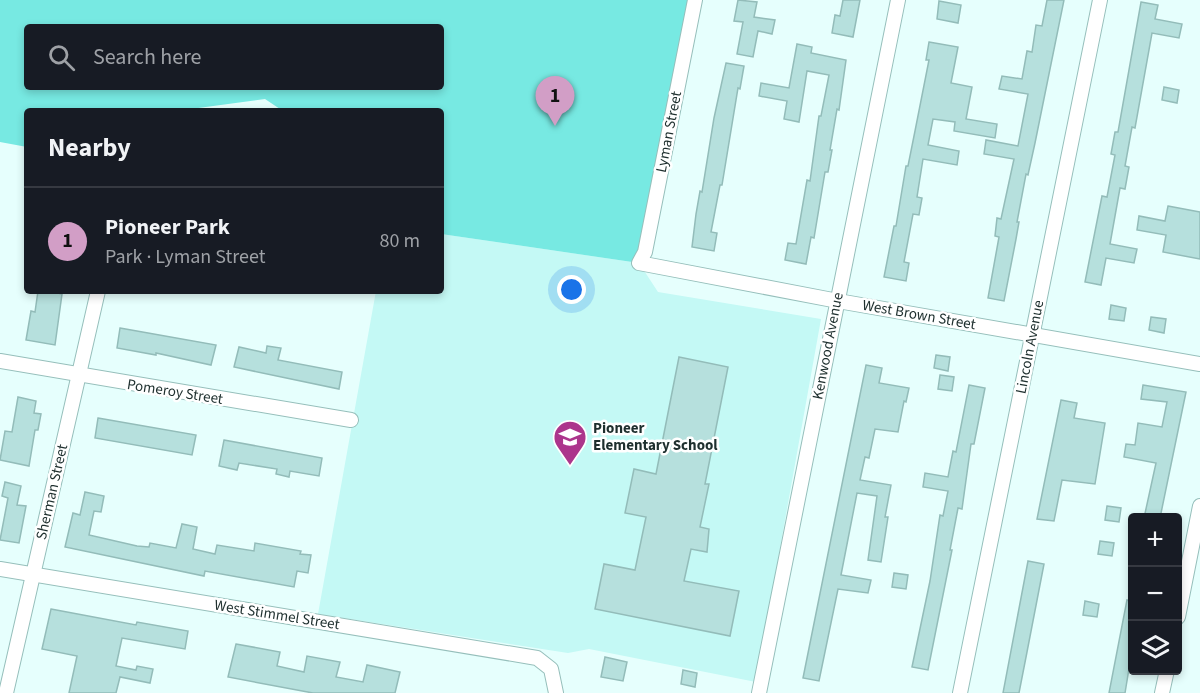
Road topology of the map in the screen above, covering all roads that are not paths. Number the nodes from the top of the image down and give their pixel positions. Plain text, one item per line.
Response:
1 (695, 0) edge
2 (898, 0) edge
3 (1100, 0) edge
4 (639, 263) joint
5 (97, 294) edge
6 (838, 301) junction
7 (1033, 335) junction
8 (0, 361) edge
9 (1200, 364) edge
10 (79, 376) junction
11 (351, 420) dead end
12 (1200, 506) edge
13 (0, 569) edge
14 (33, 575) junction
15 (1182, 597) edge
16 (1166, 675) edge
17 (6, 693) edge
18 (556, 693) edge
19 (759, 693) edge
20 (960, 693) edge
21 (1162, 693) edge

1 - 4 street, Lyman Street
2 - 6 street, Kenwood Avenue
3 - 7 street, Lincoln Avenue
4 - 6 street, West Brown Street
5 - 10 street, Sherman Street
6 - 7 street, West Brown Street
6 - 19 street, Kenwood Avenue
7 - 9 street, West Brown Street
7 - 20 street, Lincoln Avenue
8 - 10 street, Pomeroy Street
10 - 11 street, Pomeroy Street
10 - 14 street, Sherman Street
12 - 15 street
13 - 14 street, West Stimmel Street
14 - 17 street, Sherman Street
14 - 18 street, West Stimmel Street
16 - 21 street

